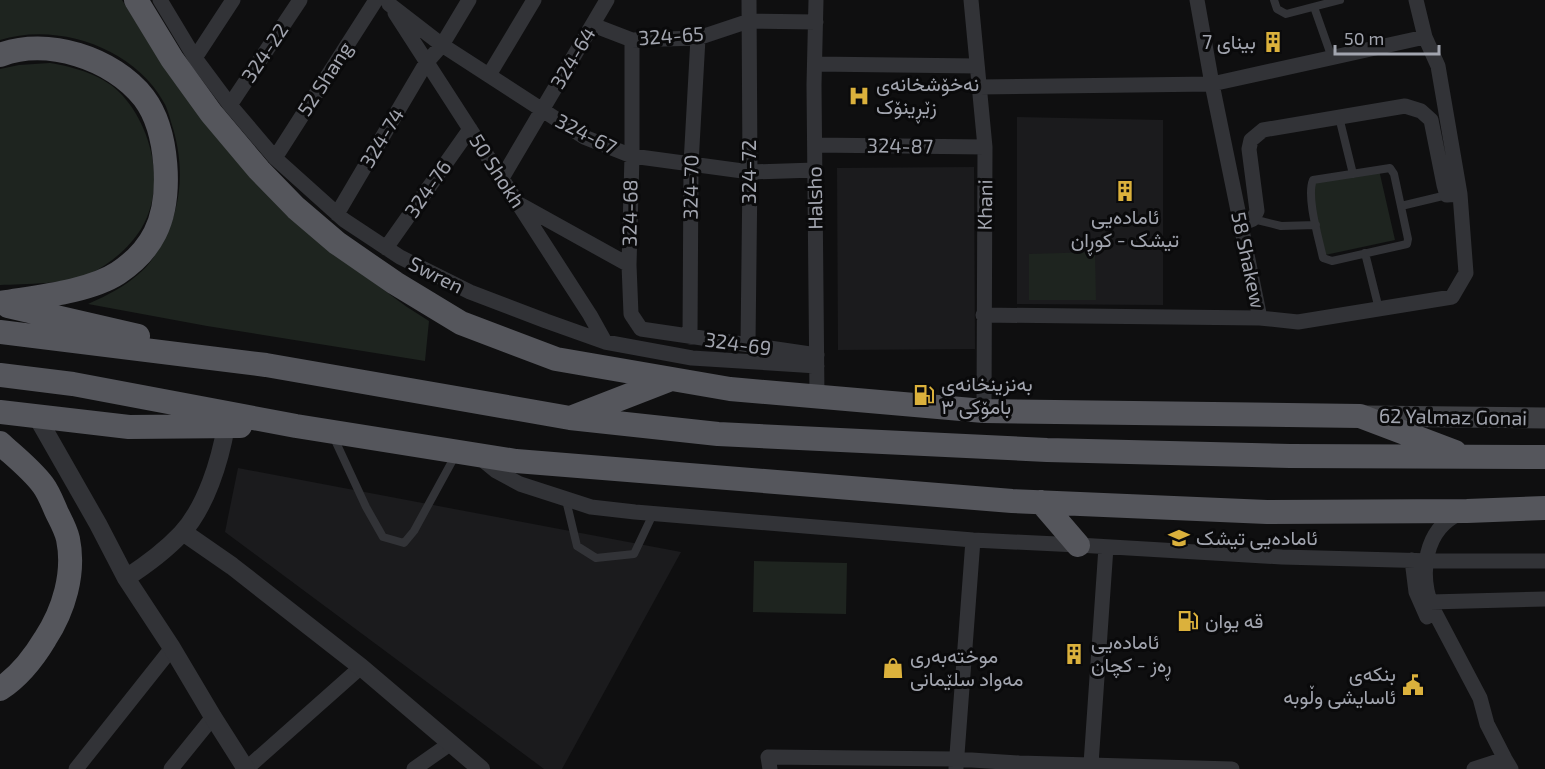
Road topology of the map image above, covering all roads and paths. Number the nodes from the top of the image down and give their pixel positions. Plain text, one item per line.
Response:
1 (136, 0) edge
2 (160, 0) edge
3 (233, 0) edge
4 (300, 0) edge
5 (469, 0) edge
6 (534, 0) edge
7 (607, 0) edge
8 (749, 0) edge
9 (816, 0) edge
10 (971, 0) edge
11 (1197, 0) edge
12 (1274, 0) edge
13 (1340, 0) edge
14 (1416, 0) edge
15 (384, 1) edge
16 (1314, 7) junction
17 (749, 21) junction
18 (816, 22) junction
19 (593, 25) junction
20 (1425, 37) junction
21 (698, 38) junction
22 (632, 40) junction
23 (442, 45) junction
24 (0, 55) edge
25 (195, 58) junction
26 (1332, 58) junction
27 (426, 63) junction
28 (815, 64) junction
29 (977, 66) junction
30 (489, 75) junction
31 (1212, 84) junction
32 (979, 87) junction
33 (230, 105) junction
34 (542, 110) junction
35 (1339, 117) junction
36 (470, 129) junction
37 (815, 145) junction
38 (985, 147) junction
39 (632, 156) junction
40 (274, 158) junction
41 (691, 164) junction
42 (815, 170) junction
43 (750, 172) junction
44 (1353, 174) junction
45 (502, 178) junction
46 (1454, 195) junction
47 (518, 204) junction
48 (1401, 206) junction
49 (337, 214) junction
50 (1247, 222) junction
51 (1316, 225) junction
52 (386, 248) junction
53 (1365, 253) junction
54 (629, 265) junction
55 (0, 304) edge
56 (1379, 309) junction
57 (631, 314) joint
58 (983, 315) junction
59 (1260, 318) junction
60 (0, 332) edge
61 (690, 338) junction
62 (605, 342) junction
63 (748, 344) junction
64 (817, 361) junction
65 (266, 365) junction
66 (0, 375) edge
67 (671, 379) junction
68 (817, 397) junction
69 (984, 411) junction
70 (0, 412) edge
71 (1360, 416) junction
72 (37, 417) junction
73 (570, 418) junction
74 (1545, 418) edge
75 (226, 426) junction
76 (296, 426) junction
77 (331, 431) junction
78 (0, 443) edge
79 (466, 452) junction
80 (1468, 457) junction
81 (1545, 457) edge
82 (566, 500) junction
83 (1041, 502) junction
84 (1545, 508) edge
85 (1467, 511) junction
86 (653, 514) junction
87 (183, 532) junction
88 (973, 540) junction
89 (1078, 545) junction
90 (1106, 547) junction
91 (1419, 561) junction
92 (1545, 561) edge
93 (126, 578) junction
94 (1545, 599) edge
95 (1430, 602) junction
96 (172, 648) junction
97 (361, 667) junction
98 (0, 689) edge
99 (213, 717) junction
100 (1487, 724) junction
101 (451, 743) junction
102 (956, 764) edge
103 (1091, 764) junction
104 (1508, 764) edge
105 (1020, 766) edge
106 (1131, 767) edge
107 (76, 769) edge
108 (171, 769) edge
109 (246, 769) edge
110 (414, 769) edge
111 (481, 769) edge
112 (771, 769) edge
113 (1232, 769) edge
114 (1474, 769) edge

1 - 67 highway
2 - 25 street, Swren
3 - 25 street
4 - 33 street, 324-22
5 - 23 street, 324-74
6 - 30 street
7 - 19 street, 324-64
8 - 17 street, 324-72
9 - 18 street, Halsho
10 - 29 street, Khani
11 - 31 street, 58 Shakew
12 - 16 lane
13 - 16 lane
14 - 20 street
15 - 23 street, 324-67
15 - 27 street, 50 Shokh
15 - 40 street, 52 Shang
16 - 26 lane
17 - 18 street, 324-65
17 - 21 street, 324-65
17 - 43 street, 324-72
18 - 28 street, Halsho
19 - 22 street, 324-65
19 - 34 street, 324-64
20 - 26 street
20 - 46 street
21 - 22 street, 324-65
21 - 41 street, 324-70
22 - 39 street, 324-68
23 - 27 street, 324-74
23 - 30 street, 324-67
24 - 55 highway
25 - 33 street, Swren
26 - 31 street
27 - 36 street, 50 Shokh
27 - 49 street, 324-74
28 - 29 street
28 - 37 street, Halsho
29 - 32 street, Khani
30 - 34 street, 324-67
31 - 32 street
31 - 50 street, 58 Shakew
32 - 38 street, Khani
33 - 40 street, Swren
34 - 39 street, 324-67
34 - 45 street, 324-64
35 - 44 lane
35 - 46 street
35 - 50 street
36 - 45 street, 50 Shokh
36 - 52 street, 324-76
37 - 38 street, 324-87
37 - 42 street, Halsho
38 - 58 street, Khani
39 - 41 street, 324-67
39 - 54 street, 324-68
40 - 49 street, Swren
41 - 43 street, 324-67
41 - 61 street, 324-70
42 - 43 street, 324-67
42 - 64 street, Halsho
43 - 63 street, 324-72
44 - 48 lane
44 - 51 lane
45 - 47 street, 50 Shokh
46 - 48 lane
46 - 56 street
47 - 54 street
47 - 62 street, 50 Shokh
48 - 53 lane
49 - 52 street, Swren
50 - 51 lane
50 - 59 street, 58 Shakew
51 - 53 lane
52 - 62 street, Swren
53 - 56 lane
54 - 57 street, 324-68
55 - 65 highway
56 - 59 street
57 - 61 street, 324-69
58 - 59 street, 58 Shakew
58 - 69 street, Khani
60 - 65 highway
61 - 63 street, 324-69
62 - 64 street, Swren
63 - 64 street, 324-69
64 - 68 street, Halsho
65 - 73 highway
66 - 76 highway
67 - 68 highway
67 - 73 highway
68 - 69 highway
69 - 71 highway
70 - 72 highway
71 - 74 main road, 62 Yalmaz Gonai
71 - 80 highway
72 - 75 highway
72 - 93 street
73 - 80 highway
75 - 76 highway
75 - 87 street
76 - 77 highway
77 - 79 highway
77 - 79 lane
78 - 98 highway
79 - 82 street
79 - 83 highway
80 - 81 highway
82 - 86 street
82 - 86 lane
83 - 85 highway
83 - 89 highway
84 - 85 highway
85 - 91 street
86 - 88 street
87 - 93 street
87 - 97 street
88 - 89 street
88 - 102 street
89 - 90 street
90 - 91 street
90 - 103 street
91 - 92 street
91 - 95 street
91 - 100 street
93 - 96 street
94 - 95 street
95 - 100 street
96 - 99 street
96 - 107 street
97 - 101 street
97 - 109 street
99 - 108 street
99 - 109 street
100 - 104 street
101 - 110 street
101 - 111 street
102 - 105 street
102 - 112 street
103 - 105 street
103 - 106 street
104 - 114 street
106 - 113 street

